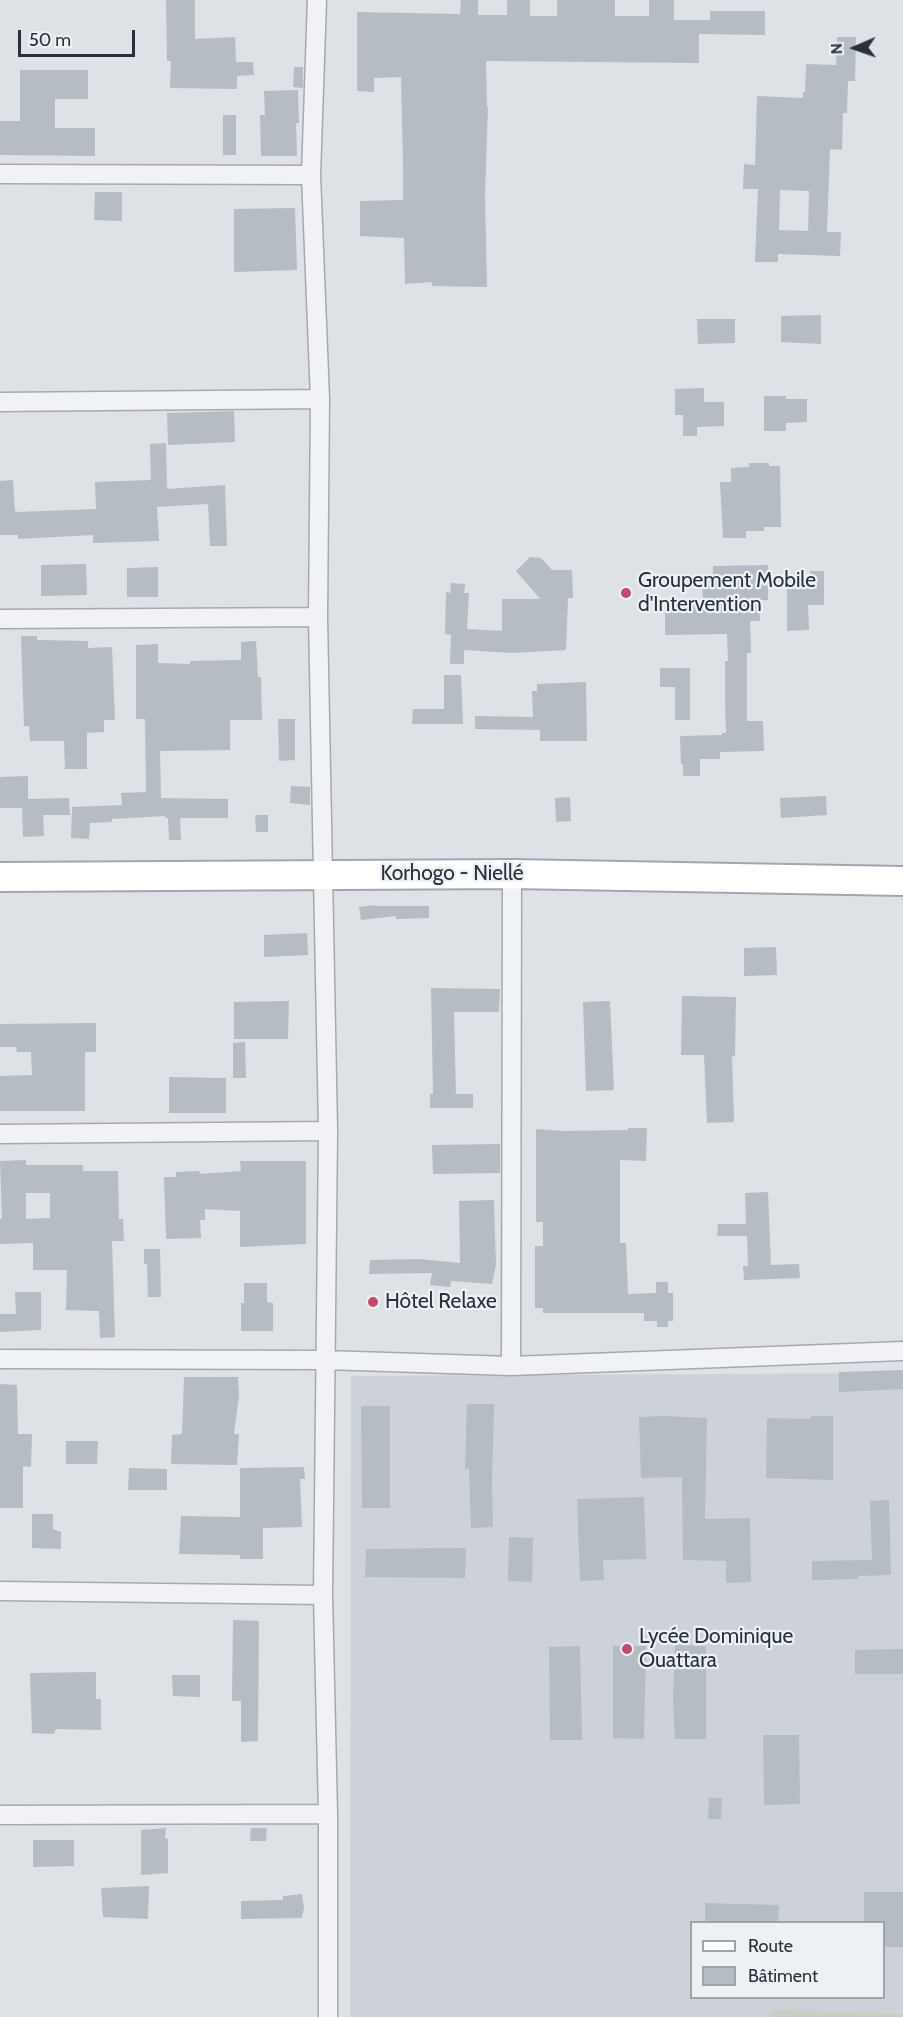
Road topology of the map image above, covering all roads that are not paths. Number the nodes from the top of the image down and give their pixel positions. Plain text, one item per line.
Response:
1 (317, 0) edge
2 (0, 174) edge
3 (311, 175) junction
4 (320, 399) junction
5 (0, 402) edge
6 (318, 617) junction
7 (0, 619) edge
8 (324, 874) junction
9 (512, 874) junction
10 (0, 877) edge
11 (903, 881) edge
12 (328, 1131) junction
13 (0, 1134) edge
14 (903, 1351) edge
15 (0, 1359) edge
16 (325, 1360) junction
17 (511, 1366) junction
18 (0, 1591) edge
19 (323, 1594) junction
20 (328, 1814) junction
21 (0, 1815) edge
22 (328, 2017) edge

1 - 3 street
2 - 3 street
3 - 4 street
4 - 5 street
4 - 6 street
6 - 7 street
6 - 8 street
8 - 9 main road, Korhogo - Niellé
8 - 10 main road, Korhogo - Niellé
8 - 12 street
9 - 11 main road, Korhogo - Niellé
9 - 17 street
12 - 13 street
12 - 16 street
14 - 17 street
15 - 16 street
16 - 17 street
16 - 19 street
18 - 19 street
19 - 20 street
20 - 21 street
20 - 22 street

